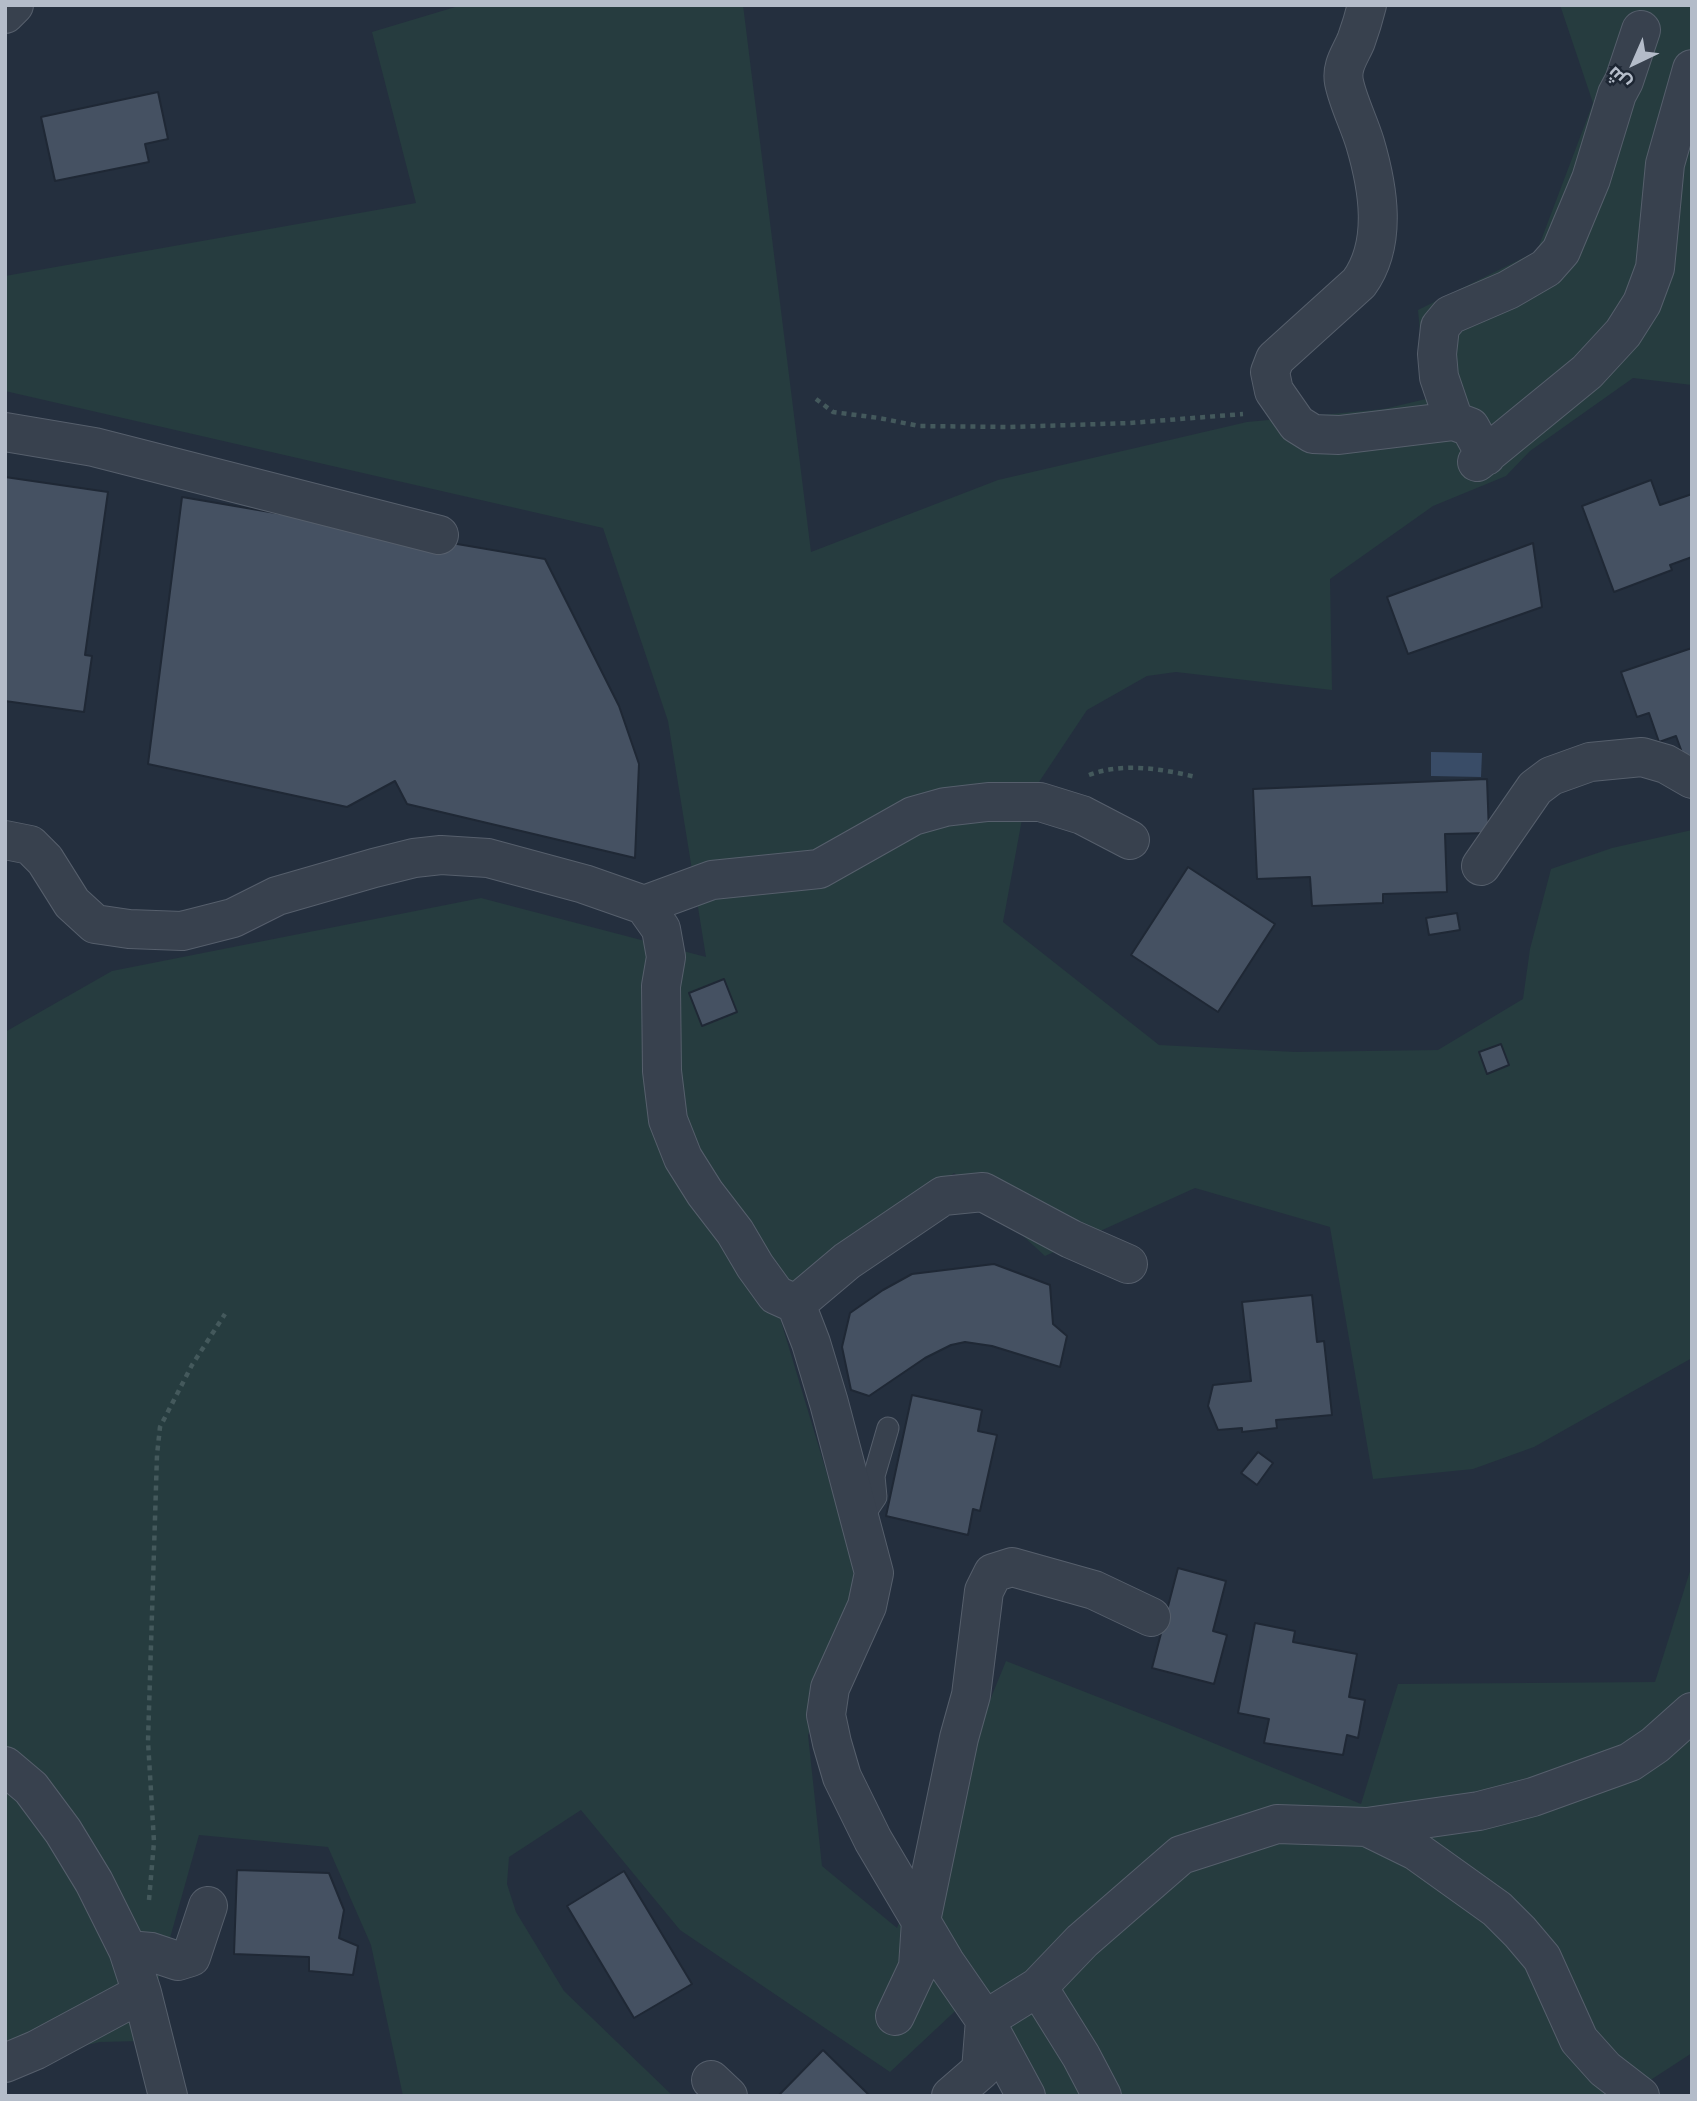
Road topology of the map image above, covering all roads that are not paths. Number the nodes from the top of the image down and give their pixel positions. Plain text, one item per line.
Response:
1 (14, 5) edge
2 (1367, 5) edge
3 (5, 14) edge
4 (1641, 30) dead end
5 (1692, 69) edge
6 (1454, 421) junction
7 (5, 432) edge
8 (439, 535) dead end
9 (1692, 779) edge
10 (5, 840) edge
11 (1130, 840) dead end
12 (1481, 866) dead end
13 (644, 905) junction
14 (1128, 1264) dead end
15 (796, 1304) junction
16 (888, 1428) dead end
17 (859, 1522) junction
18 (1151, 1617) dead end
19 (1692, 1712) edge
20 (5, 1766) edge
21 (1367, 1827) junction
22 (208, 1906) dead end
23 (921, 1921) junction
24 (125, 1945) junction
25 (1038, 1987) junction
26 (142, 1993) junction
27 (895, 2016) dead end
28 (985, 2020) junction
29 (5, 2063) edge
30 (168, 2096) edge
31 (951, 2096) edge
32 (1026, 2096) edge
33 (1102, 2096) edge
34 (1640, 2096) edge

1 - 3 street
2 - 6 street
4 - 6 street
5 - 6 street
7 - 8 street
9 - 12 street
10 - 13 street
11 - 13 street
13 - 15 street
14 - 15 street
15 - 17 street
16 - 17 lane
17 - 23 street
18 - 23 street
19 - 21 street
20 - 24 street
21 - 25 street
21 - 34 street
22 - 24 street
23 - 27 street
23 - 28 street
24 - 26 street
25 - 28 street
25 - 33 street
26 - 29 street
26 - 30 street
28 - 31 street
28 - 32 street

